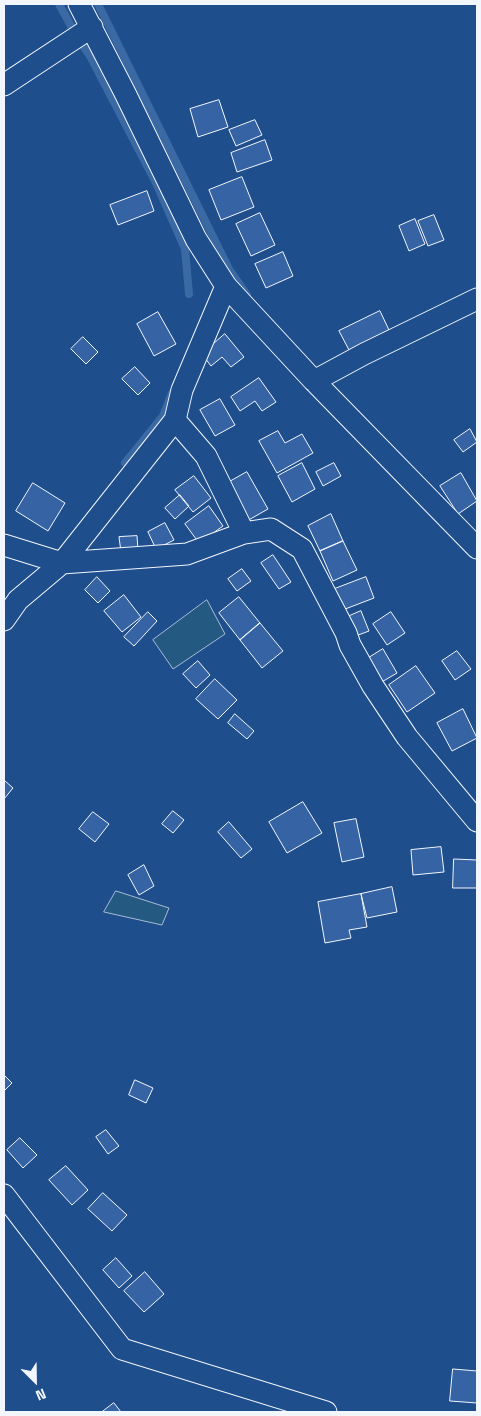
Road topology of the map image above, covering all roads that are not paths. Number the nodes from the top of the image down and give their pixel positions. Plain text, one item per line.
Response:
1 (79, 4) edge
2 (92, 27) junction
3 (4, 85) edge
4 (226, 286) junction
5 (477, 299) edge
6 (314, 381) junction
7 (176, 420) junction
8 (244, 533) junction
9 (4, 544) edge
10 (477, 548) edge
11 (62, 563) junction
12 (4, 620) edge
13 (477, 821) edge
14 (4, 1195) edge
15 (326, 1412) edge

1 - 2 street
2 - 3 street
2 - 4 street
4 - 6 street
4 - 7 street
5 - 6 street
6 - 10 street
7 - 8 street
7 - 11 street
8 - 11 street
8 - 13 street
9 - 11 street
11 - 12 street
14 - 15 street

